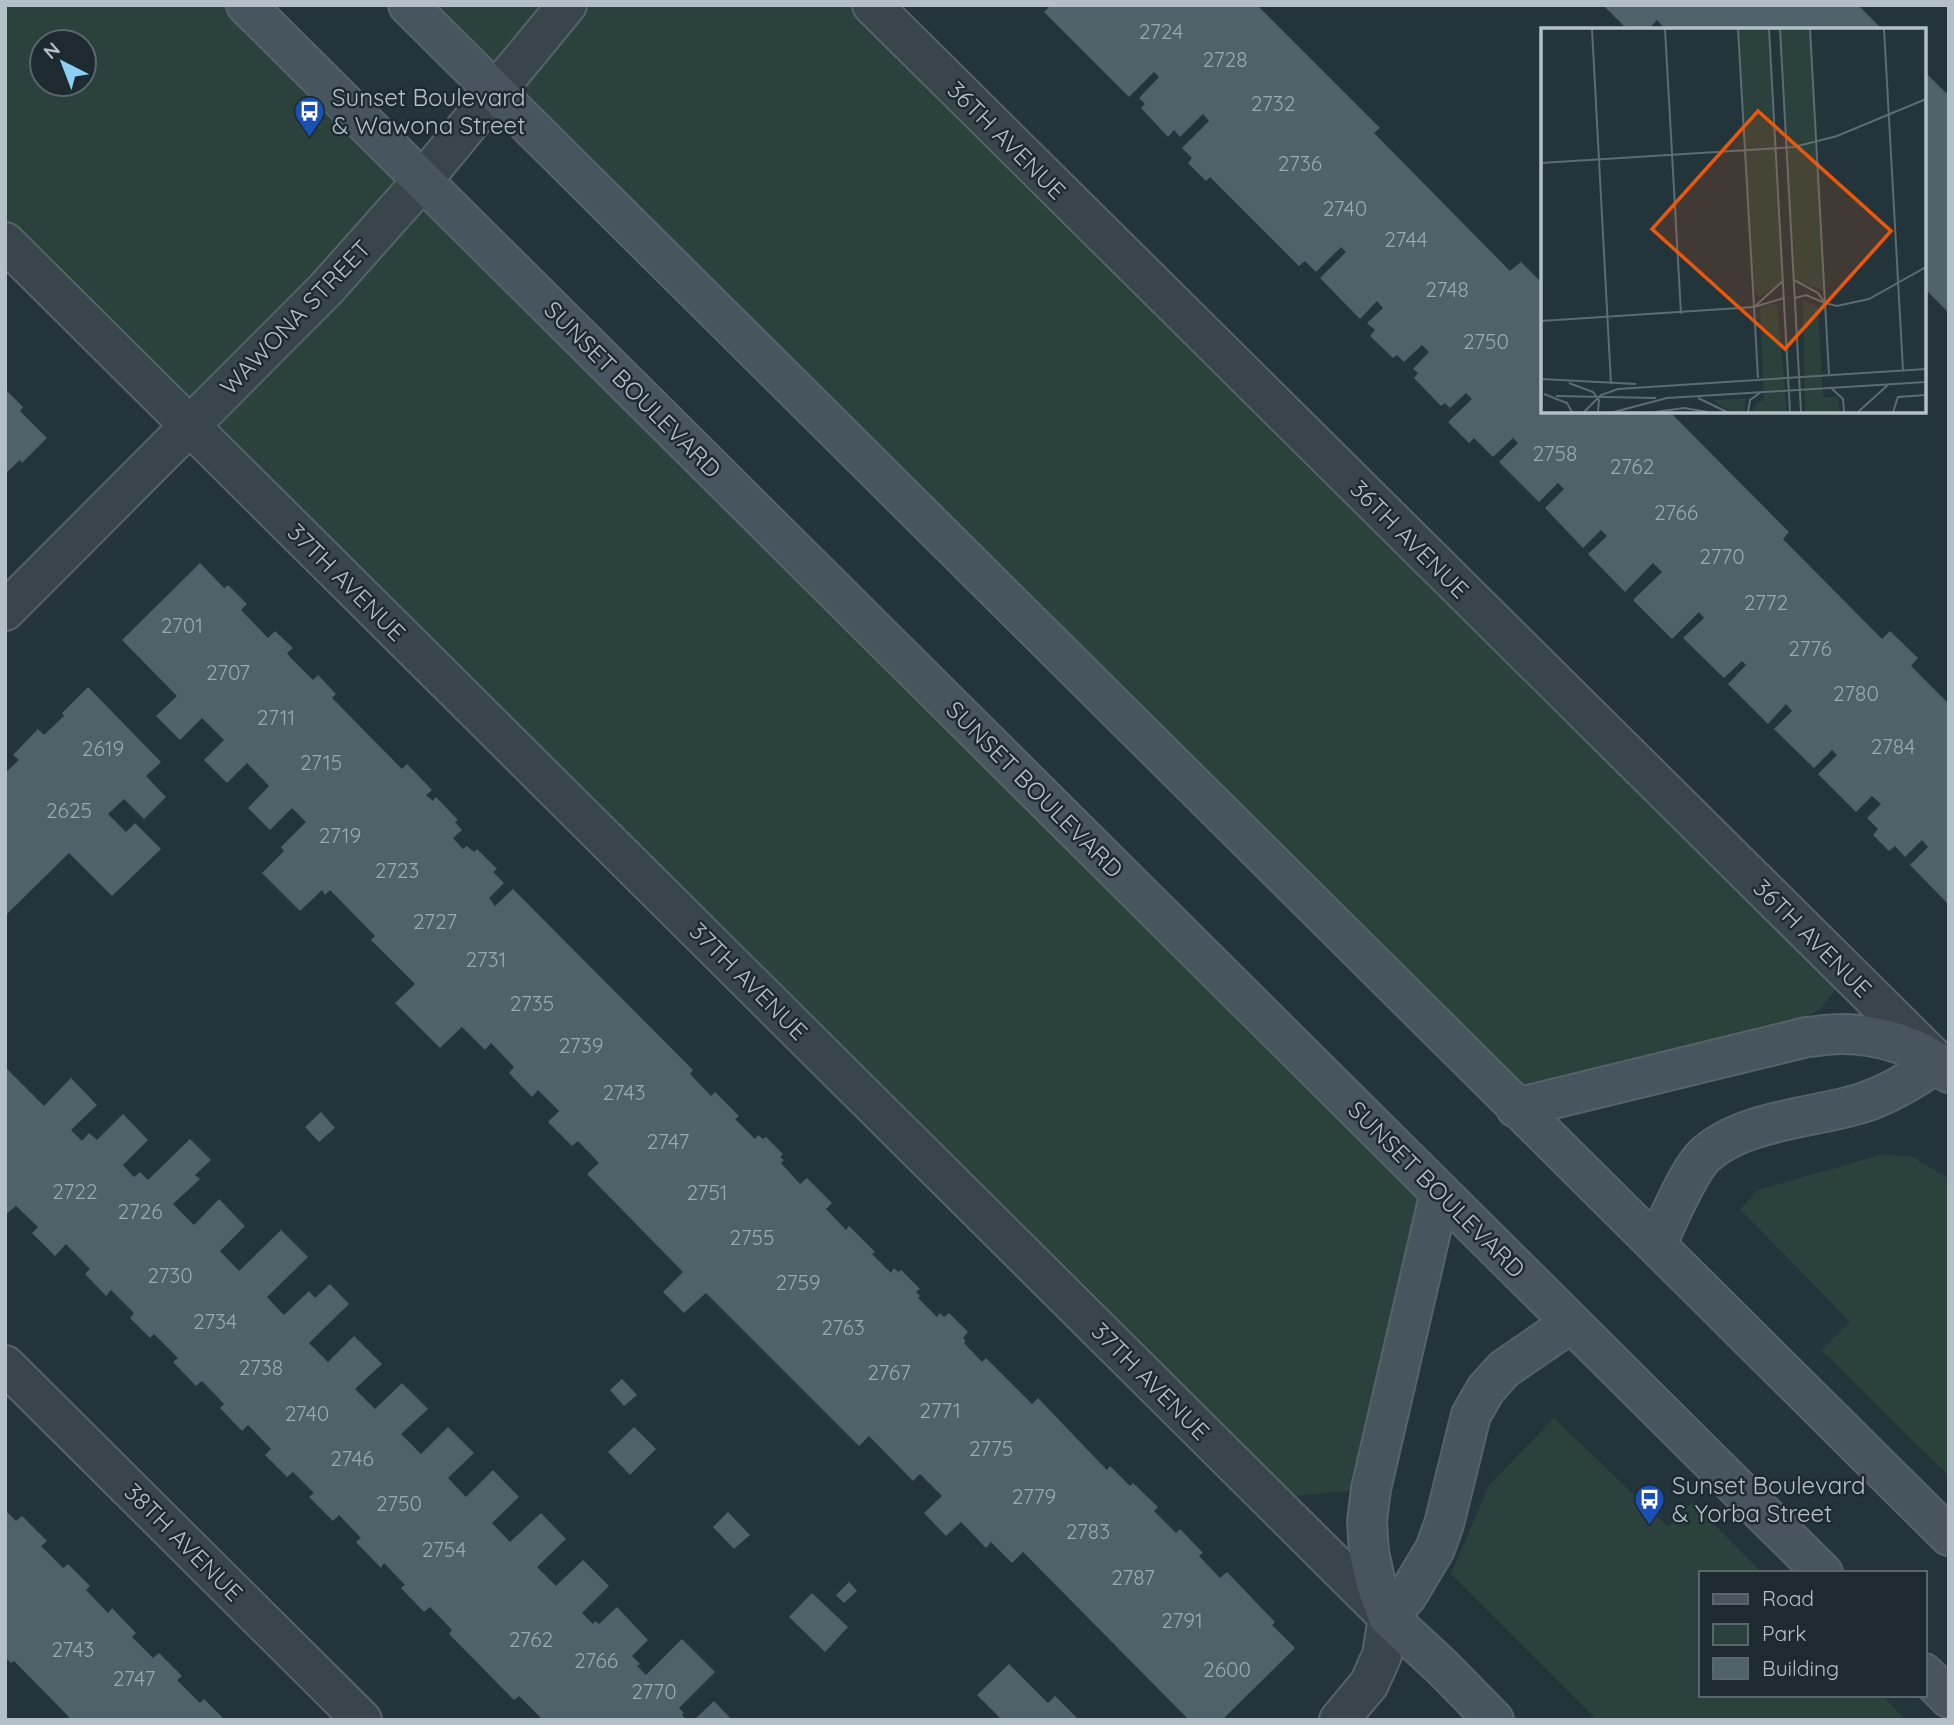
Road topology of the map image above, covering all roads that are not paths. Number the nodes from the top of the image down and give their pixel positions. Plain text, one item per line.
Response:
1 (246, 5) edge
2 (408, 5) edge
3 (567, 5) edge
4 (872, 5) edge
5 (495, 92) junction
6 (423, 180) junction
7 (5, 242) edge
8 (189, 425) junction
9 (5, 611) edge
10 (1945, 1065) edge
11 (1516, 1108) junction
12 (1440, 1192) junction
13 (1656, 1245) junction
14 (1572, 1322) junction
15 (5, 1365) edge
16 (1949, 1536) edge
17 (1821, 1571) edge
18 (1388, 1616) junction
19 (1926, 1675) edge
20 (1949, 1698) edge
21 (362, 1720) edge
22 (1339, 1720) edge
23 (1493, 1720) edge

1 - 6 main road, SUNSET BOULEVARD
2 - 5 main road
3 - 5 street, WAWONA STREET
4 - 10 street, 36TH AVENUE
5 - 6 street, WAWONA STREET
5 - 11 main road
6 - 8 street, WAWONA STREET
6 - 12 main road, SUNSET BOULEVARD
7 - 8 street, 37TH AVENUE
8 - 9 street, WAWONA STREET
8 - 18 street, 37TH AVENUE
10 - 11 main road
10 - 13 main road
11 - 13 main road
12 - 14 main road, SUNSET BOULEVARD
12 - 18 main road
13 - 16 main road
14 - 17 main road, SUNSET BOULEVARD
14 - 18 main road
15 - 21 street, 38TH AVENUE
18 - 22 street
18 - 23 main road, 37TH AVENUE
19 - 20 main road

